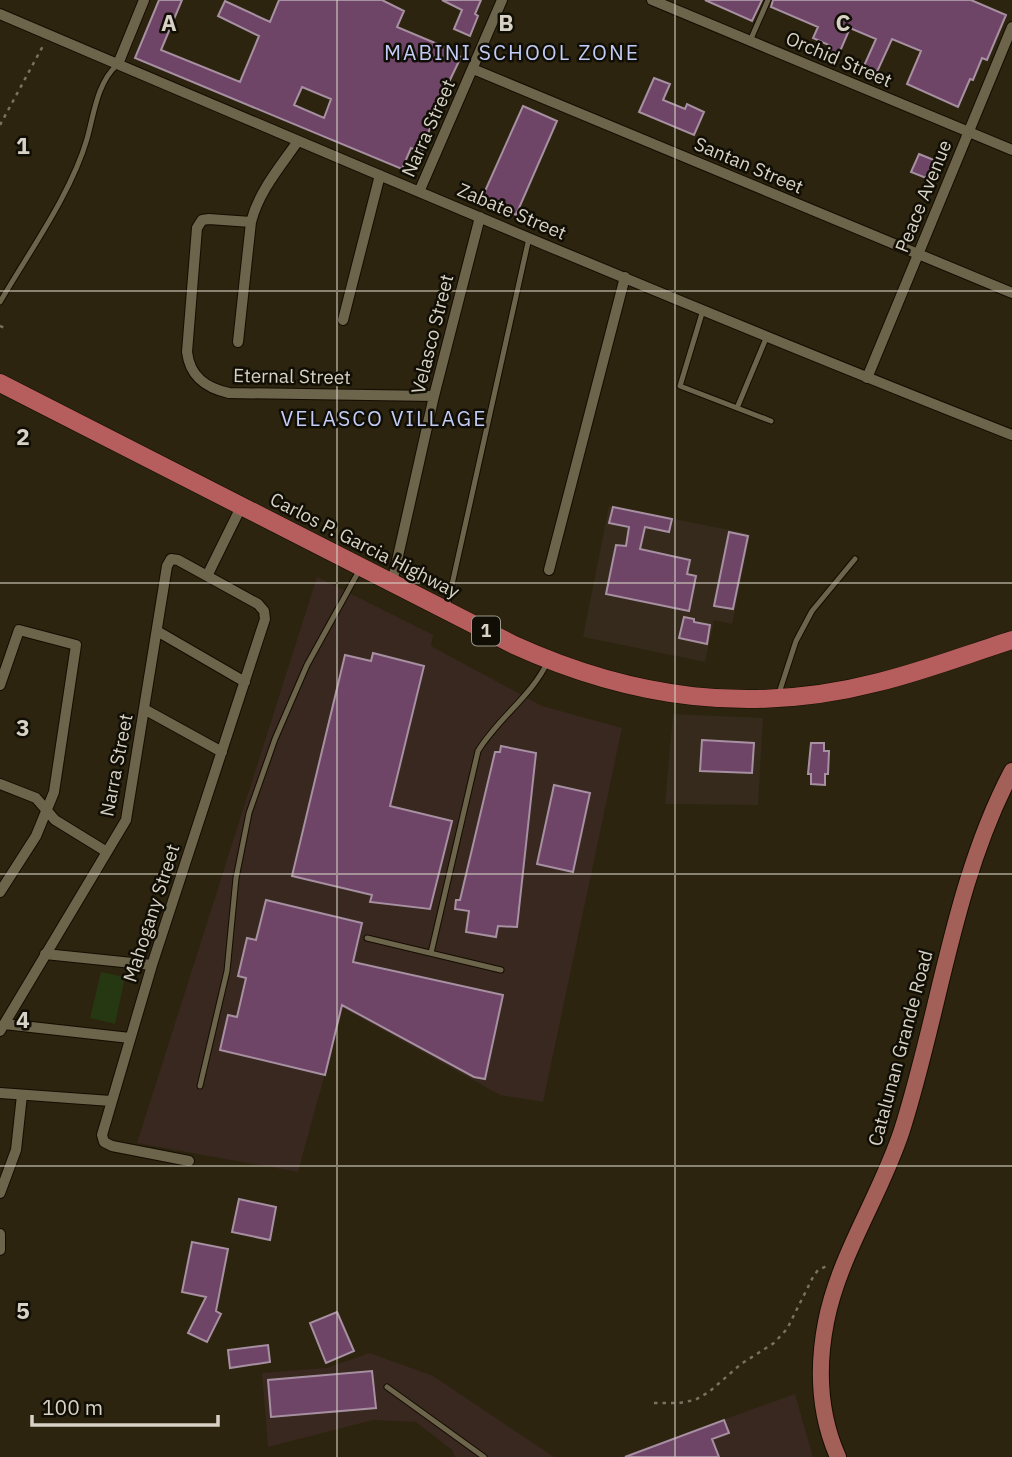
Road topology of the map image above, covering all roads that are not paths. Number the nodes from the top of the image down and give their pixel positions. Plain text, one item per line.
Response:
1 (144, 0) edge
2 (502, 0) edge
3 (652, 0) edge
4 (768, 0) edge
5 (0, 14) edge
6 (1012, 27) edge
7 (750, 41) junction
8 (118, 64) junction
9 (473, 69) junction
10 (968, 132) junction
11 (298, 141) junction
12 (1012, 150) edge
13 (380, 175) junction
14 (419, 192) junction
15 (480, 217) junction
16 (251, 222) junction
17 (529, 238) junction
18 (918, 254) junction
19 (625, 277) junction
20 (1012, 293) edge
21 (0, 302) edge
22 (703, 310) junction
23 (343, 320) dead end
24 (767, 336) junction
25 (238, 342) dead end
26 (867, 378) junction
27 (0, 383) edge
28 (434, 396) junction
29 (737, 408) junction
30 (771, 421) dead end
31 (1012, 435) edge
32 (242, 505) junction
33 (855, 559) dead end
34 (361, 567) junction
35 (549, 570) dead end
36 (207, 576) junction
37 (392, 583) junction
38 (447, 611) junction
39 (157, 631) junction
40 (1012, 640) edge
41 (548, 660) junction
42 (245, 682) junction
43 (0, 685) edge
44 (777, 699) junction
45 (144, 709) junction
46 (222, 752) junction
47 (1012, 771) edge
48 (0, 784) edge
49 (48, 812) junction
50 (107, 852) junction
51 (0, 892) edge
52 (367, 938) dead end
53 (431, 953) junction
54 (45, 954) junction
55 (152, 965) junction
56 (501, 970) dead end
57 (2, 1027) edge
58 (130, 1038) junction
59 (200, 1086) dead end
60 (0, 1093) edge
61 (22, 1095) junction
62 (111, 1101) junction
63 (189, 1161) dead end
64 (0, 1194) edge
65 (0, 1234) edge
66 (0, 1250) edge
67 (387, 1387) dead end
68 (484, 1457) edge
69 (838, 1457) edge

1 - 8 street
2 - 9 street, Narra Street
3 - 7 street, Orchid Street
4 - 7 lane
5 - 8 street, Zabate Street
6 - 10 street, Peace Avenue
7 - 10 street, Orchid Street
8 - 11 street, Zabate Street
8 - 21 lane
9 - 14 street, Narra Street
9 - 18 street, Santan Street
10 - 12 street, Orchid Street
10 - 18 street, Peace Avenue
11 - 13 street, Zabate Street
11 - 16 street, Eternal Street
13 - 14 street, Zabate Street
13 - 23 street
14 - 15 street, Zabate Street
15 - 17 street, Zabate Street
15 - 28 street, Velasco Street
16 - 25 street, Eternal Street
16 - 28 street, Eternal Street
17 - 19 street, Zabate Street
17 - 38 lane
18 - 20 street, Santan Street
18 - 26 street, Peace Avenue
19 - 22 street, Zabate Street
19 - 35 street
22 - 24 street, Zabate Street
22 - 29 lane
24 - 26 street, Zabate Street
24 - 29 lane
26 - 31 street, Zabate Street
27 - 32 highway, Carlos P. Garcia Highway / 1
28 - 37 street, Velasco Street
29 - 30 lane
32 - 34 highway, Carlos P. Garcia Highway / 1
32 - 36 street
33 - 44 lane
34 - 37 highway, Carlos P. Garcia Highway / 1
34 - 59 lane
36 - 39 street, Narra Street
36 - 42 street, Mahogany Street
37 - 38 highway, Carlos P. Garcia Highway / 1
38 - 41 highway, Carlos P. Garcia Highway / 1
39 - 42 street
39 - 45 street, Narra Street
40 - 44 highway, Carlos P. Garcia Highway / 1
41 - 44 highway, Carlos P. Garcia Highway / 1
41 - 53 lane
42 - 46 street, Mahogany Street
43 - 49 street
45 - 46 street
45 - 50 street, Narra Street
46 - 55 street, Mahogany Street
47 - 69 main road, Catalunan Grande Road
48 - 49 street
49 - 50 street
49 - 51 street
50 - 54 street, Narra Street
52 - 53 lane
53 - 56 lane
54 - 55 street
54 - 57 street, Narra Street
55 - 58 street, Mahogany Street
57 - 58 street
58 - 62 street, Mahogany Street
60 - 61 street
61 - 62 street
61 - 64 street
62 - 63 street, Mahogany Street
65 - 66 street
67 - 68 lane

